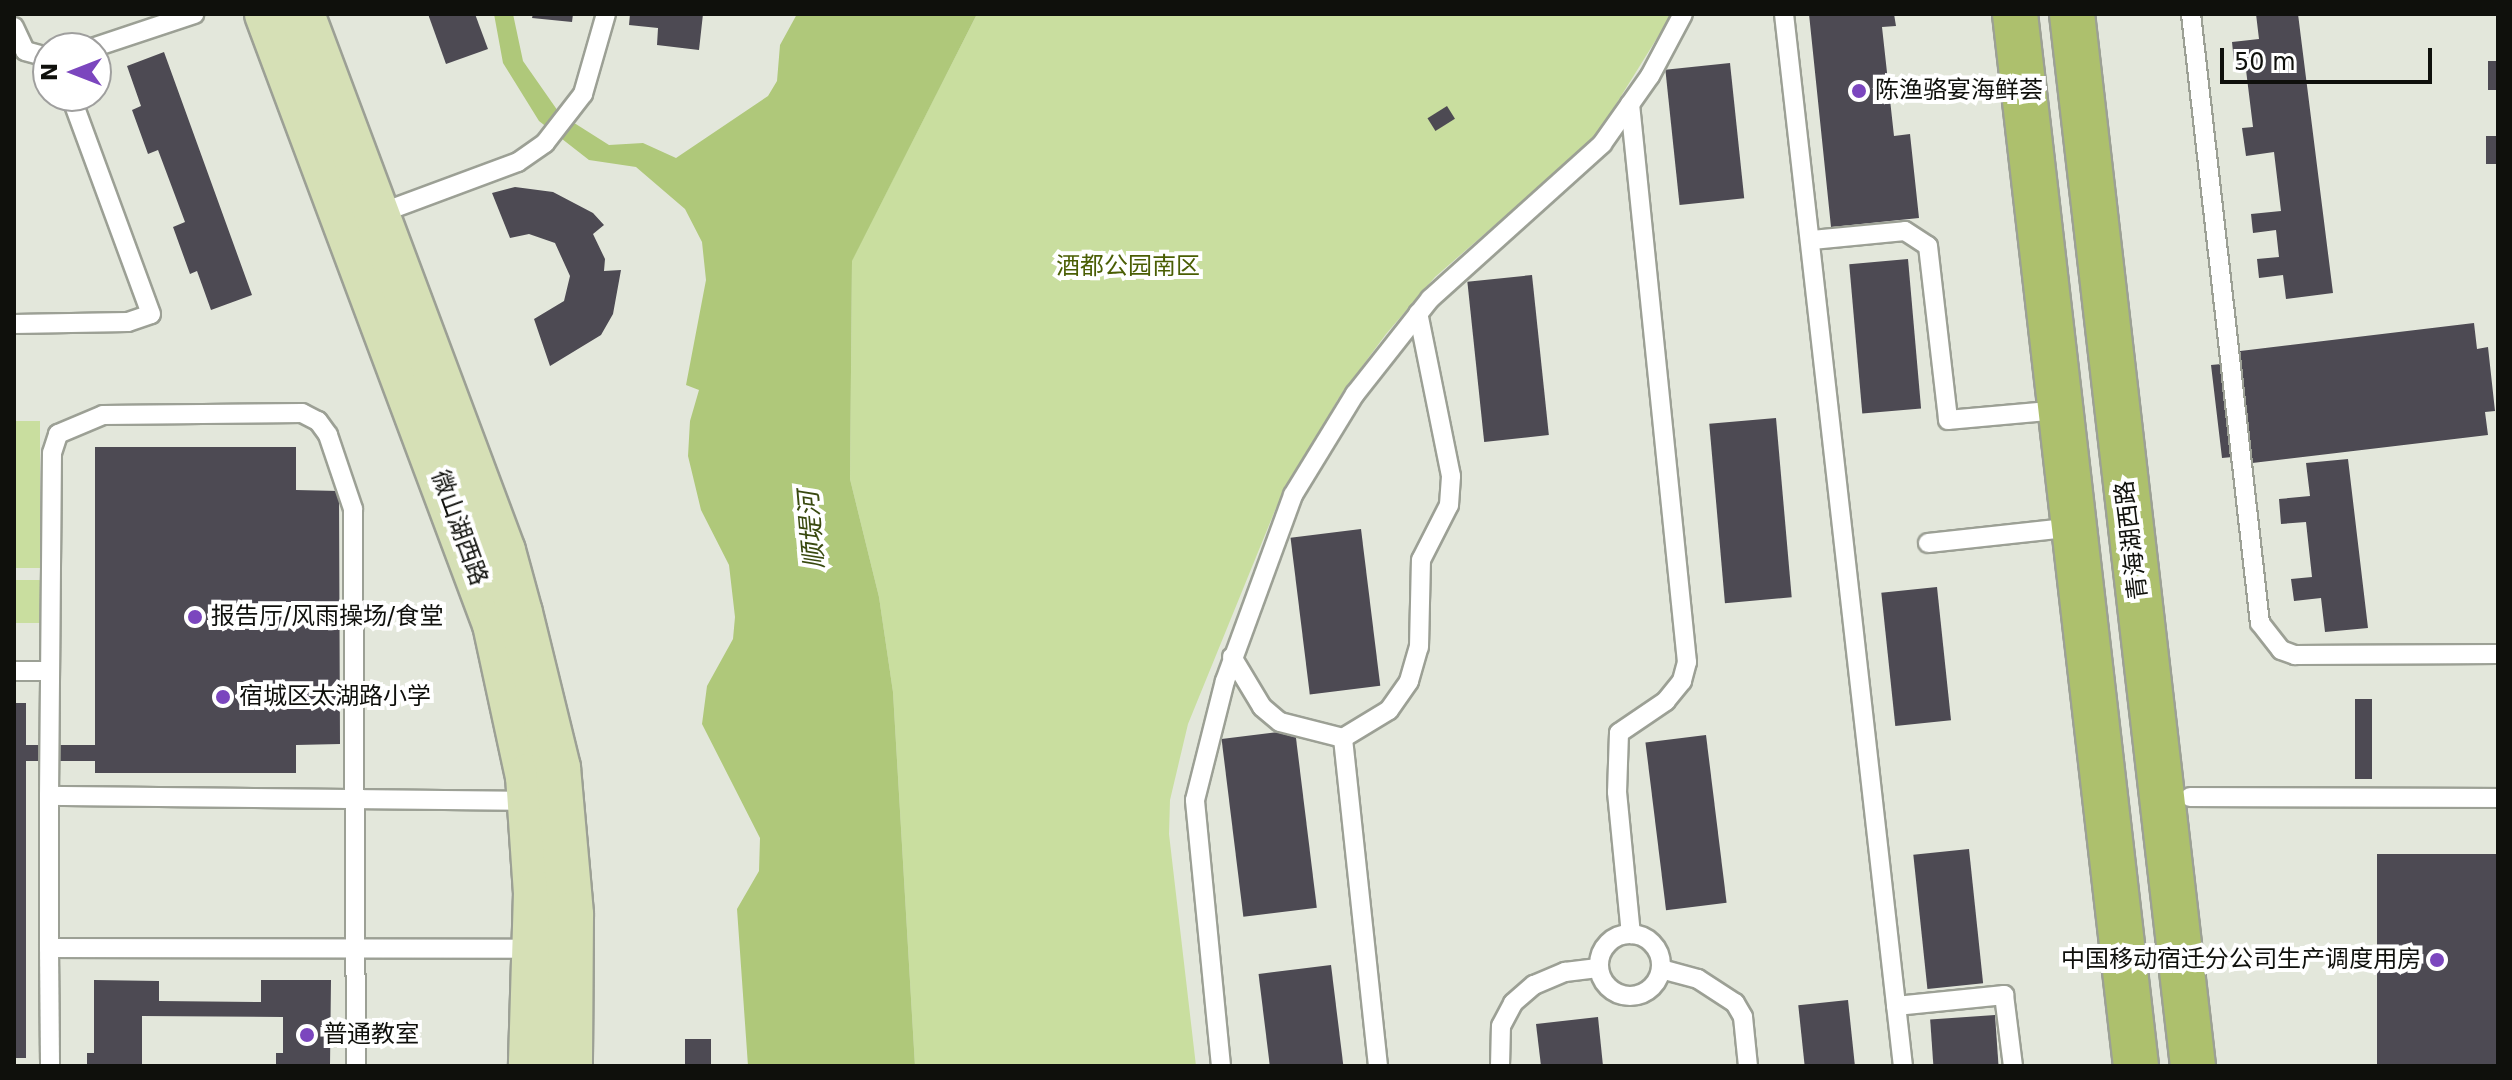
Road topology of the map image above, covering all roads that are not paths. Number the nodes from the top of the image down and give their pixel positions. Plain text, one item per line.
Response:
1 (194, 14) edge
2 (267, 14) edge
3 (302, 14) edge
4 (606, 14) edge
5 (1683, 14) edge
6 (1784, 14) edge
7 (2015, 14) edge
8 (2072, 14) edge
9 (2191, 14) edge
10 (14, 27) edge
11 (112, 41) edge
12 (32, 53) edge
13 (1630, 104) junction
14 (77, 112) edge
15 (362, 220) junction
16 (1812, 240) junction
17 (1418, 313) junction
18 (14, 324) edge
19 (2061, 410) junction
20 (2075, 527) junction
21 (1928, 543) dead end
22 (2498, 654) edge
23 (1232, 657) junction
24 (14, 671) edge
25 (50, 671) junction
26 (1343, 738) junction
27 (49, 796) junction
28 (354, 796) junction
29 (2190, 797) dead end
30 (2498, 798) edge
31 (545, 800) junction
32 (1631, 934) junction
33 (49, 948) junction
34 (356, 949) junction
35 (553, 950) junction
36 (1598, 968) junction
37 (1661, 969) junction
38 (1896, 1006) junction
39 (50, 1066) edge
40 (356, 1066) edge
41 (531, 1066) edge
42 (570, 1066) edge
43 (1221, 1066) edge
44 (1378, 1066) edge
45 (1500, 1066) edge
46 (1748, 1066) edge
47 (1903, 1066) edge
48 (2013, 1066) edge
49 (2136, 1066) edge
50 (2193, 1066) edge

1 - 11 lane
2 - 15 street, 微山湖西路
3 - 15 street, 微山湖西路
4 - 15 lane
5 - 13 lane
6 - 16 lane
7 - 19 main road
8 - 50 main road, 青海湖西路
9 - 22 lane
10 - 12 lane
13 - 17 lane
13 - 32 lane
14 - 18 lane
15 - 31 street, 微山湖西路
16 - 19 lane
16 - 38 lane
17 - 23 lane
17 - 26 lane
19 - 20 main road
20 - 21 lane
20 - 49 main road
23 - 26 lane
23 - 43 lane
24 - 25 lane
25 - 27 lane
25 - 28 lane
26 - 44 lane
27 - 28 lane
27 - 33 lane
28 - 31 lane
28 - 34 lane
29 - 30 lane
31 - 35 street, 微山湖西路
32 - 36 lane
32 - 37 lane
33 - 34 lane
33 - 39 lane
34 - 35 lane
34 - 40 lane
35 - 41 street, 微山湖西路
35 - 42 street, 微山湖西路
36 - 37 lane
36 - 45 lane
37 - 46 lane
38 - 47 lane
38 - 48 lane

